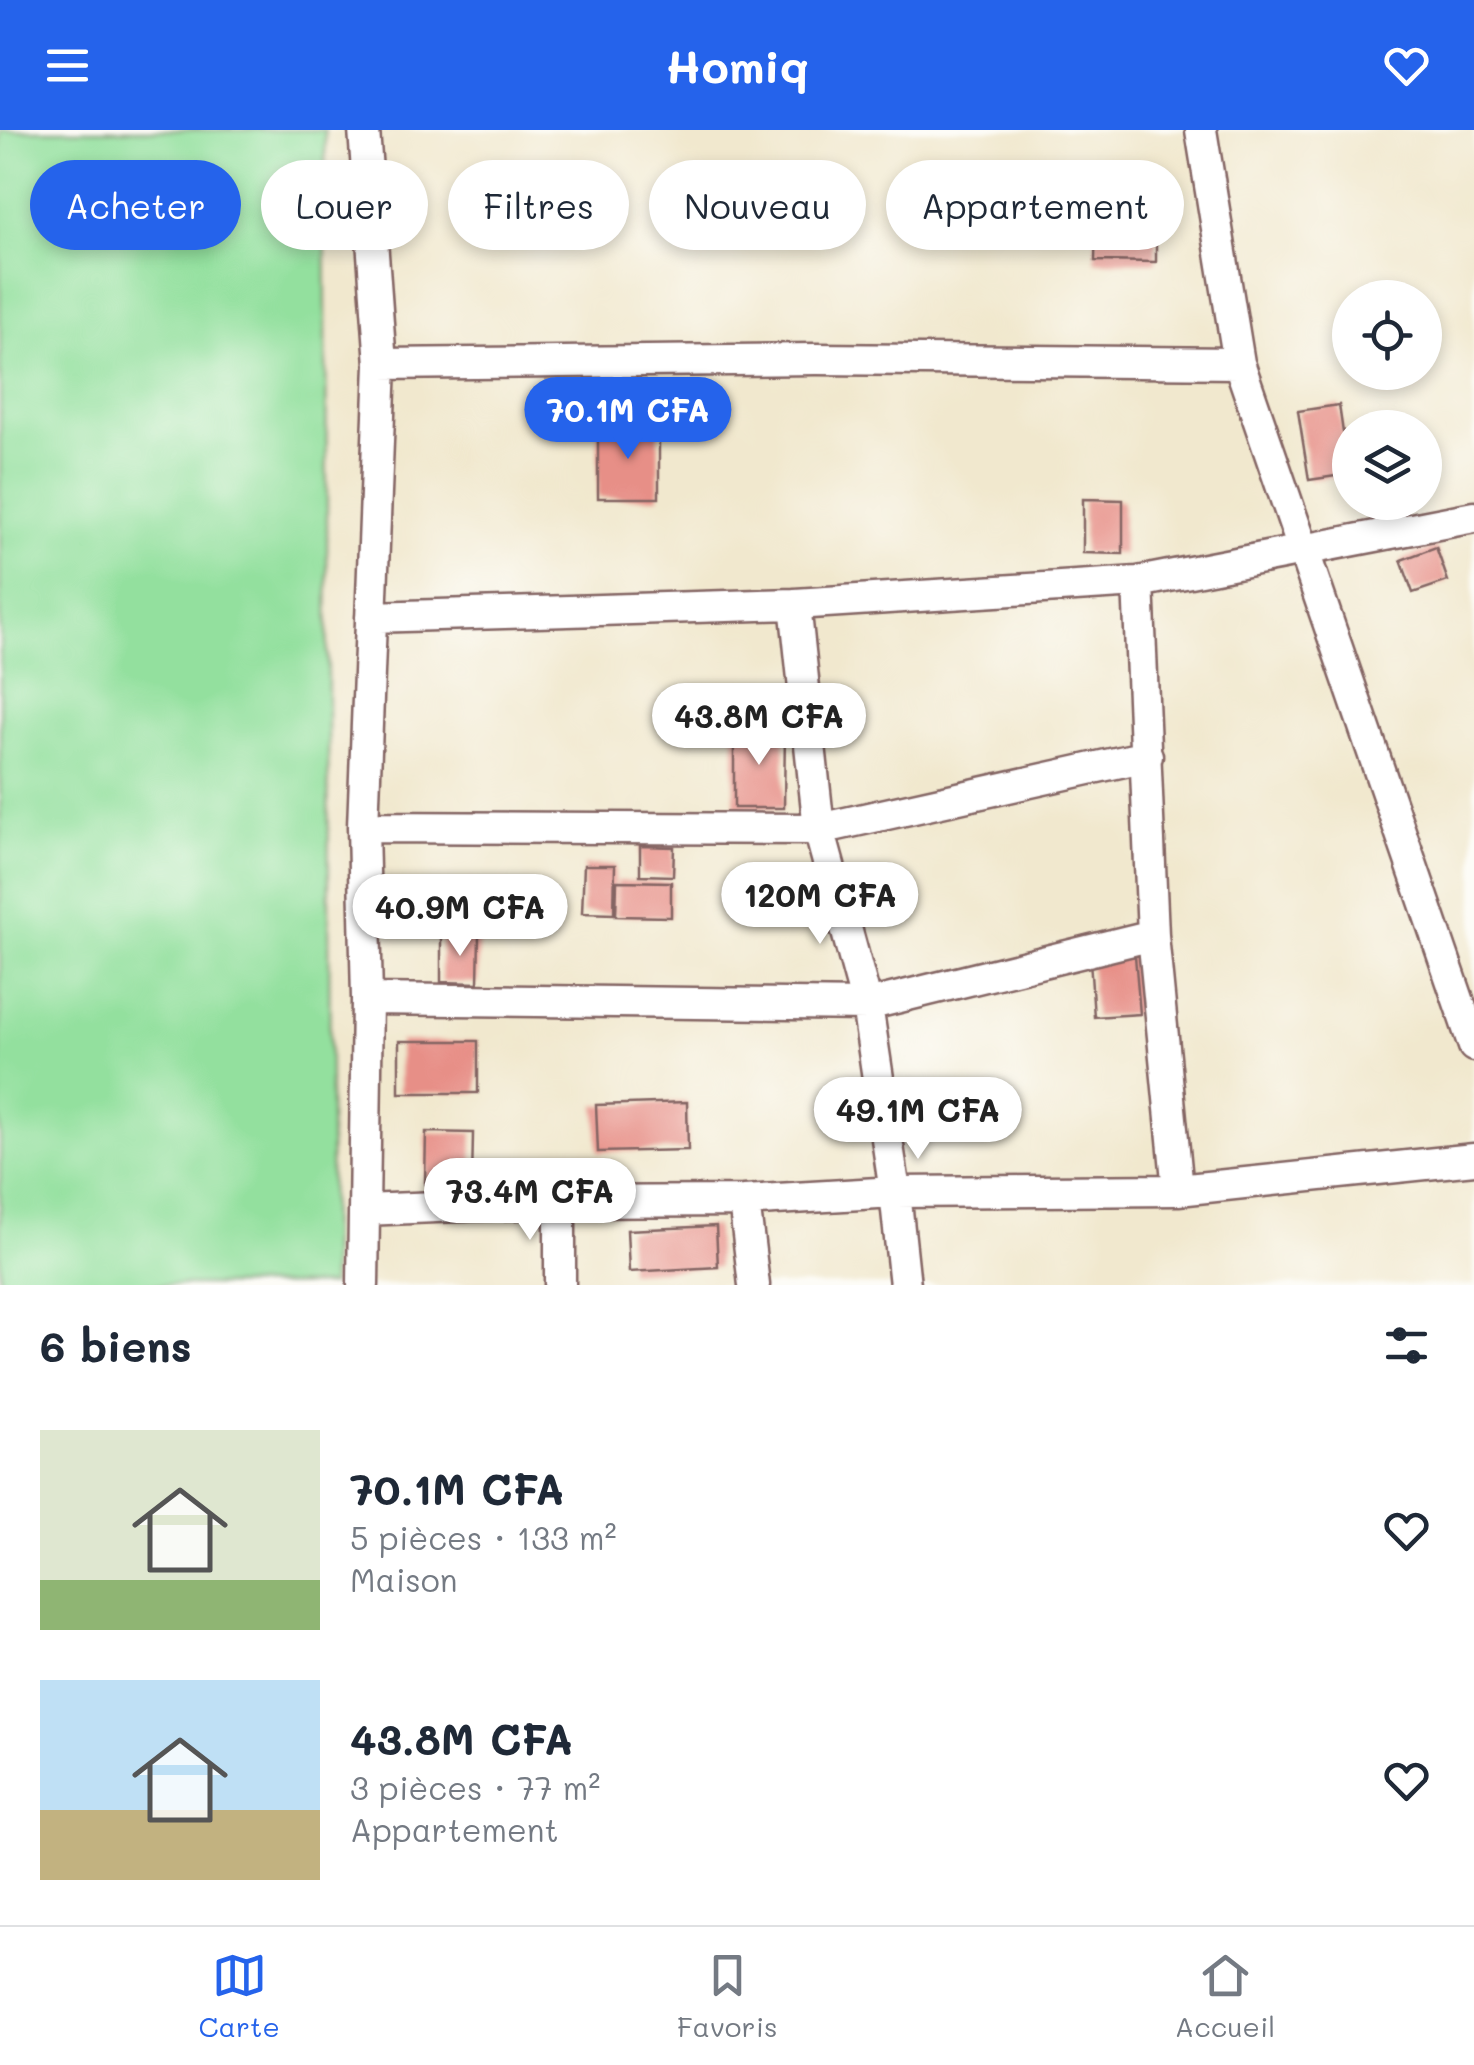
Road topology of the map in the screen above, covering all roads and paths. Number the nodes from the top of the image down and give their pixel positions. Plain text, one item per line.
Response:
1 (364, 130) edge
2 (1201, 130) edge
3 (1239, 363) junction
4 (380, 364) junction
5 (1474, 518) edge
6 (1303, 548) junction
7 (1138, 582) junction
8 (796, 604) junction
9 (371, 617) junction
10 (1147, 756) junction
11 (363, 828) junction
12 (819, 829) junction
13 (1152, 935) junction
14 (1462, 974) edge
15 (367, 998) junction
16 (867, 1004) junction
17 (1474, 1046) edge
18 (1474, 1159) edge
19 (1178, 1190) junction
20 (895, 1192) junction
21 (744, 1201) junction
22 (560, 1202) junction
23 (364, 1210) junction
24 (363, 1285) edge
25 (560, 1285) edge
26 (754, 1285) edge
27 (905, 1285) edge

1 - 4 street
2 - 3 street
3 - 4 street
3 - 6 street
4 - 9 street
5 - 6 street
6 - 7 street
6 - 14 street
7 - 8 street
7 - 10 street
8 - 9 street
8 - 12 street
9 - 11 street
10 - 12 street
10 - 13 street
11 - 12 street
11 - 15 street
12 - 16 street
13 - 16 street
13 - 19 street
14 - 17 street
15 - 16 street
15 - 23 street
16 - 20 street
18 - 19 street
19 - 20 street
20 - 21 street
20 - 27 street
21 - 22 street
21 - 26 street
22 - 23 street
22 - 25 street
23 - 24 street

